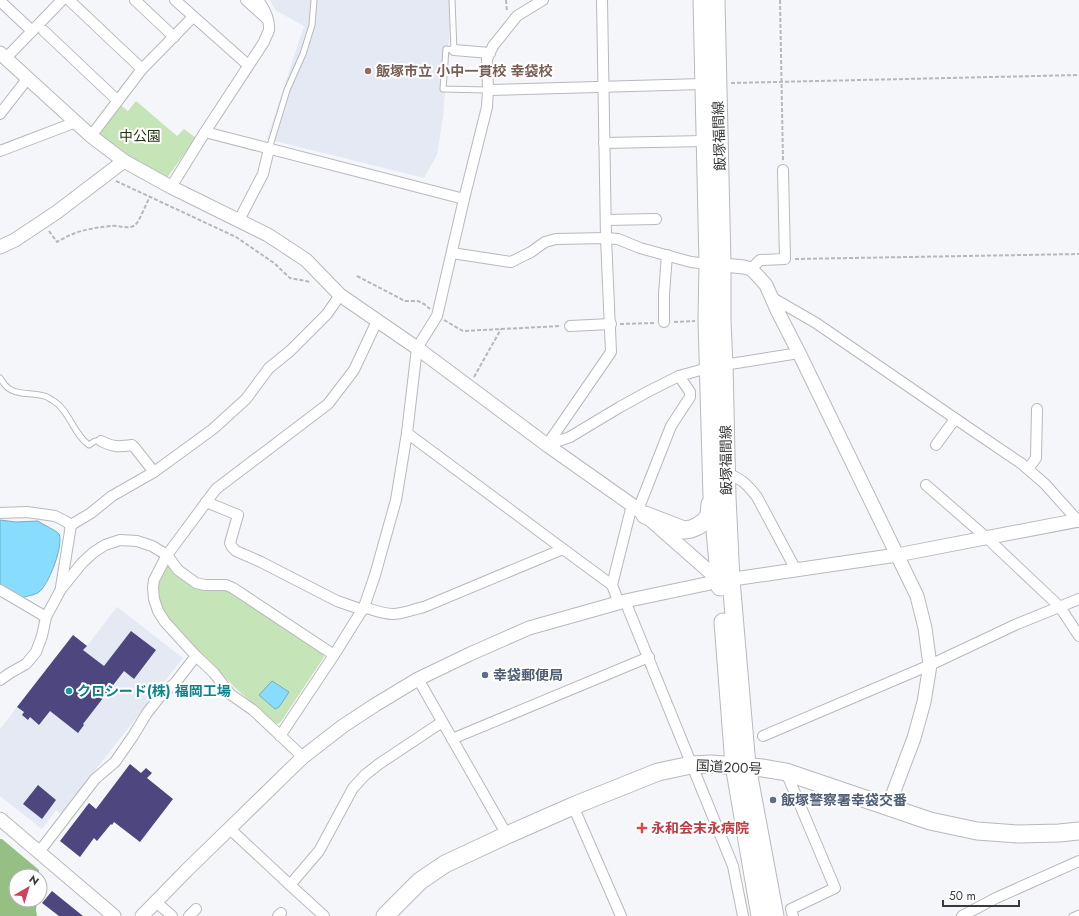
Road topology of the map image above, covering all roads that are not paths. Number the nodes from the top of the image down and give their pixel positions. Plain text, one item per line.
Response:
1 (62, 0) edge
2 (69, 0) edge
3 (135, 0) edge
4 (175, 0) edge
5 (246, 0) edge
6 (258, 0) edge
7 (314, 0) edge
8 (452, 0) edge
9 (543, 0) edge
10 (602, 0) edge
11 (702, 0) edge
12 (716, 0) edge
13 (0, 1) edge
14 (193, 17) junction
15 (268, 21) junction
16 (32, 31) junction
17 (44, 32) dead end
18 (174, 37) junction
19 (454, 50) junction
20 (490, 53) junction
21 (3, 55) edge
22 (248, 65) junction
23 (142, 69) junction
24 (28, 78) junction
25 (710, 83) junction
26 (603, 87) junction
27 (488, 90) junction
28 (118, 102) junction
29 (0, 114) edge
30 (76, 122) junction
31 (205, 132) junction
32 (91, 136) junction
33 (704, 141) junction
34 (604, 143) junction
35 (269, 149) junction
36 (0, 151) edge
37 (124, 161) junction
38 (784, 170) road end
39 (171, 187) junction
40 (464, 199) junction
41 (656, 219) dead end
42 (239, 220) junction
43 (606, 220) junction
44 (606, 238) junction
45 (0, 247) edge
46 (452, 252) junction
47 (667, 256) junction
48 (715, 265) junction
49 (751, 270) junction
50 (336, 291) junction
51 (771, 297) junction
52 (377, 321) junction
53 (664, 322) dead end
54 (610, 324) junction
55 (570, 326) road end
56 (416, 348) junction
57 (800, 353) junction
58 (716, 367) junction
59 (679, 376) junction
60 (0, 378) edge
61 (1037, 409) dead end
62 (955, 419) junction
63 (407, 433) junction
64 (101, 440) joint
65 (547, 445) junction
66 (936, 446) dead end
67 (1028, 469) junction
68 (154, 472) junction
69 (726, 473) junction
70 (926, 485) dead end
71 (712, 496) junction
72 (206, 502) junction
73 (638, 510) junction
74 (0, 513) edge
75 (1078, 521) edge
76 (71, 525) junction
77 (987, 538) junction
78 (563, 549) junction
79 (167, 555) junction
80 (898, 556) junction
81 (796, 570) junction
82 (725, 580) junction
83 (612, 585) junction
84 (60, 589) junction
85 (0, 590) edge
86 (1079, 599) edge
87 (622, 602) junction
88 (1060, 607) junction
89 (364, 608) junction
90 (46, 617) junction
91 (1079, 636) edge
92 (334, 655) junction
93 (196, 656) junction
94 (649, 657) junction
95 (930, 665) junction
96 (418, 679) junction
97 (0, 680) edge
98 (442, 722) junction
99 (280, 736) junction
100 (763, 736) dead end
101 (452, 739) junction
102 (303, 757) junction
103 (691, 765) junction
104 (740, 766) junction
105 (786, 772) junction
106 (573, 806) junction
107 (888, 807) junction
108 (0, 819) edge
109 (230, 829) junction
110 (1079, 831) edge
111 (507, 835) junction
112 (39, 852) junction
113 (1079, 860) edge
114 (290, 885) junction
115 (156, 902) junction
116 (1079, 913) edge
117 (114, 916) edge
118 (142, 916) edge
119 (172, 916) edge
120 (324, 916) edge
121 (385, 916) edge
122 (620, 916) edge
123 (743, 916) edge
124 (760, 916) edge
125 (775, 916) edge
126 (793, 916) edge
127 (962, 916) edge
128 (1072, 916) edge

1 - 16 street
2 - 23 street
3 - 18 street
4 - 14 street
5 - 15 street
6 - 15 street
7 - 35 lane
8 - 19 lane
9 - 20 street
10 - 26 street
11 - 25 main road, 飯塚福間線
12 - 25 main road, 飯塚福間線
13 - 16 street
14 - 18 street
14 - 22 street
15 - 22 street
16 - 21 street
17 - 28 street
18 - 23 street
19 - 20 street
19 - 27 lane
20 - 27 street
21 - 24 street
22 - 31 street
23 - 28 street
24 - 29 street
24 - 30 street
25 - 26 street
25 - 33 main road, 飯塚福間線
25 - 48 main road, 飯塚福間線
26 - 27 street
26 - 34 street
27 - 40 street
28 - 32 street
30 - 32 street
30 - 36 street
31 - 35 street
31 - 39 street
32 - 37 street
33 - 34 street
33 - 48 main road, 飯塚福間線
34 - 43 street
35 - 40 street
35 - 42 street
37 - 39 street
37 - 45 street
38 - 49 street
39 - 42 street
40 - 46 street
41 - 43 street
42 - 50 street
43 - 44 street
44 - 46 street
44 - 47 street
44 - 54 street
46 - 56 street
47 - 48 street
47 - 53 street
48 - 49 street
48 - 58 main road, 飯塚福間線
49 - 51 street
50 - 52 street
50 - 68 street
51 - 57 street
51 - 62 street
52 - 56 street
52 - 72 street
54 - 55 street
54 - 65 street
56 - 63 street
56 - 65 street
57 - 58 street
57 - 80 street
58 - 59 street
58 - 69 main road, 飯塚福間線
58 - 71 main road, 飯塚福間線
59 - 65 street
59 - 73 street
60 - 64 lane
61 - 67 street
62 - 66 street
62 - 67 street
63 - 78 street
63 - 89 street
64 - 68 street
65 - 73 street
67 - 75 street
68 - 76 street
69 - 81 street
69 - 82 main road, 飯塚福間線
70 - 77 street
71 - 73 main road
71 - 82 main road, 飯塚福間線
72 - 79 street
72 - 89 street
73 - 82 street
73 - 83 street
74 - 76 street
75 - 77 street
76 - 84 street
77 - 80 street
77 - 88 street
78 - 83 street
78 - 89 street
79 - 84 street
79 - 92 street
79 - 93 street
80 - 81 street
80 - 95 street
81 - 82 street
82 - 87 street
82 - 104 main road, 飯塚福間線
83 - 87 street
84 - 90 street
85 - 90 street
86 - 88 street
87 - 94 street
87 - 96 street
88 - 91 street
88 - 95 street
89 - 92 street
90 - 97 street
92 - 99 street
93 - 99 street
93 - 112 street
94 - 101 street
94 - 103 street
95 - 100 street
95 - 107 street
96 - 98 street
96 - 102 street
98 - 101 street
98 - 114 street
99 - 102 street
101 - 111 street
102 - 109 street
103 - 104 main road, 国道200号
103 - 106 main road, 国道200号
103 - 123 street
104 - 105 main road, 国道200号
104 - 124 main road, 飯塚福間線
104 - 125 main road, 飯塚福間線
105 - 107 main road, 国道200号
105 - 126 street
106 - 111 main road, 国道200号
106 - 122 street
107 - 110 main road, 国道200号
108 - 112 street
109 - 114 street
109 - 115 street
111 - 121 main road, 国道200号
112 - 117 street
113 - 127 street
114 - 120 street
115 - 118 street
115 - 119 street
116 - 128 lane

